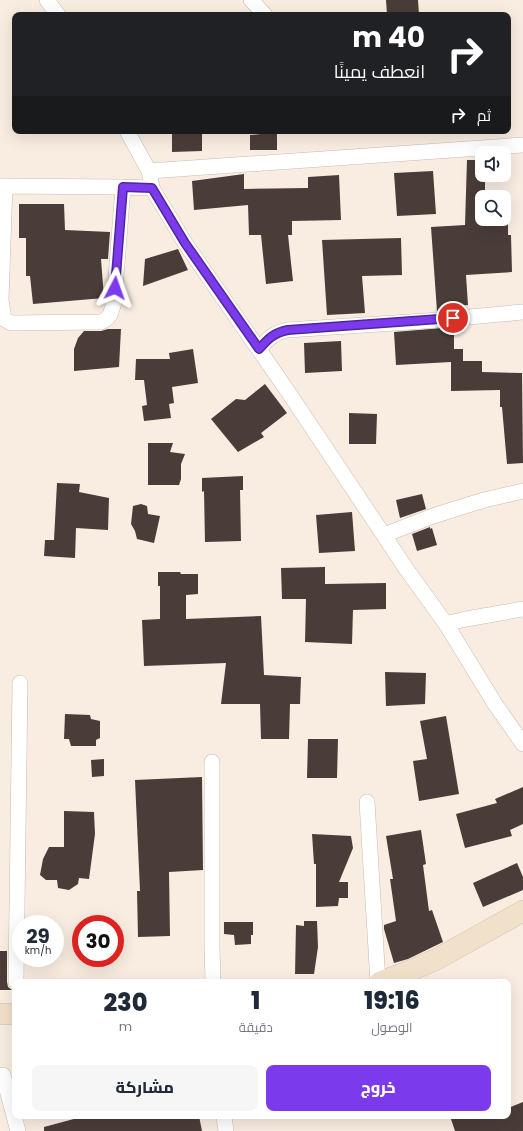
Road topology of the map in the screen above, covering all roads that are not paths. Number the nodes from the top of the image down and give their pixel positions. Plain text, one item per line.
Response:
1 (47, 0) edge
2 (251, 0) edge
3 (56, 12) edge
4 (262, 12) edge
5 (129, 134) edge
6 (523, 145) edge
7 (149, 171) junction
8 (3, 186) edge
9 (123, 187) junction
10 (152, 188) junction
11 (523, 312) edge
12 (259, 349) junction
13 (523, 491) edge
14 (384, 535) junction
15 (523, 609) edge
16 (446, 624) junction
17 (20, 683) dead end
18 (523, 744) edge
19 (212, 762) dead end
20 (367, 802) dead end
21 (523, 911) edge
22 (16, 979) edge
23 (214, 979) edge
24 (379, 979) edge
25 (387, 979) edge
26 (0, 1014) edge
27 (12, 1014) edge
28 (3, 1075) dead end
29 (12, 1109) edge
30 (15, 1119) edge
31 (224, 1119) edge
32 (18, 1131) edge
33 (226, 1131) edge

1 - 3 street
2 - 4 street
5 - 7 street
6 - 7 street
7 - 10 street
8 - 9 street
8 - 9 street
9 - 10 street
10 - 12 street
11 - 12 street
12 - 14 street
13 - 14 street
14 - 16 street
15 - 16 street
16 - 18 street
17 - 22 street
19 - 23 street
20 - 24 street
21 - 25 main road
26 - 27 main road
28 - 29 street
30 - 32 street
31 - 33 street

